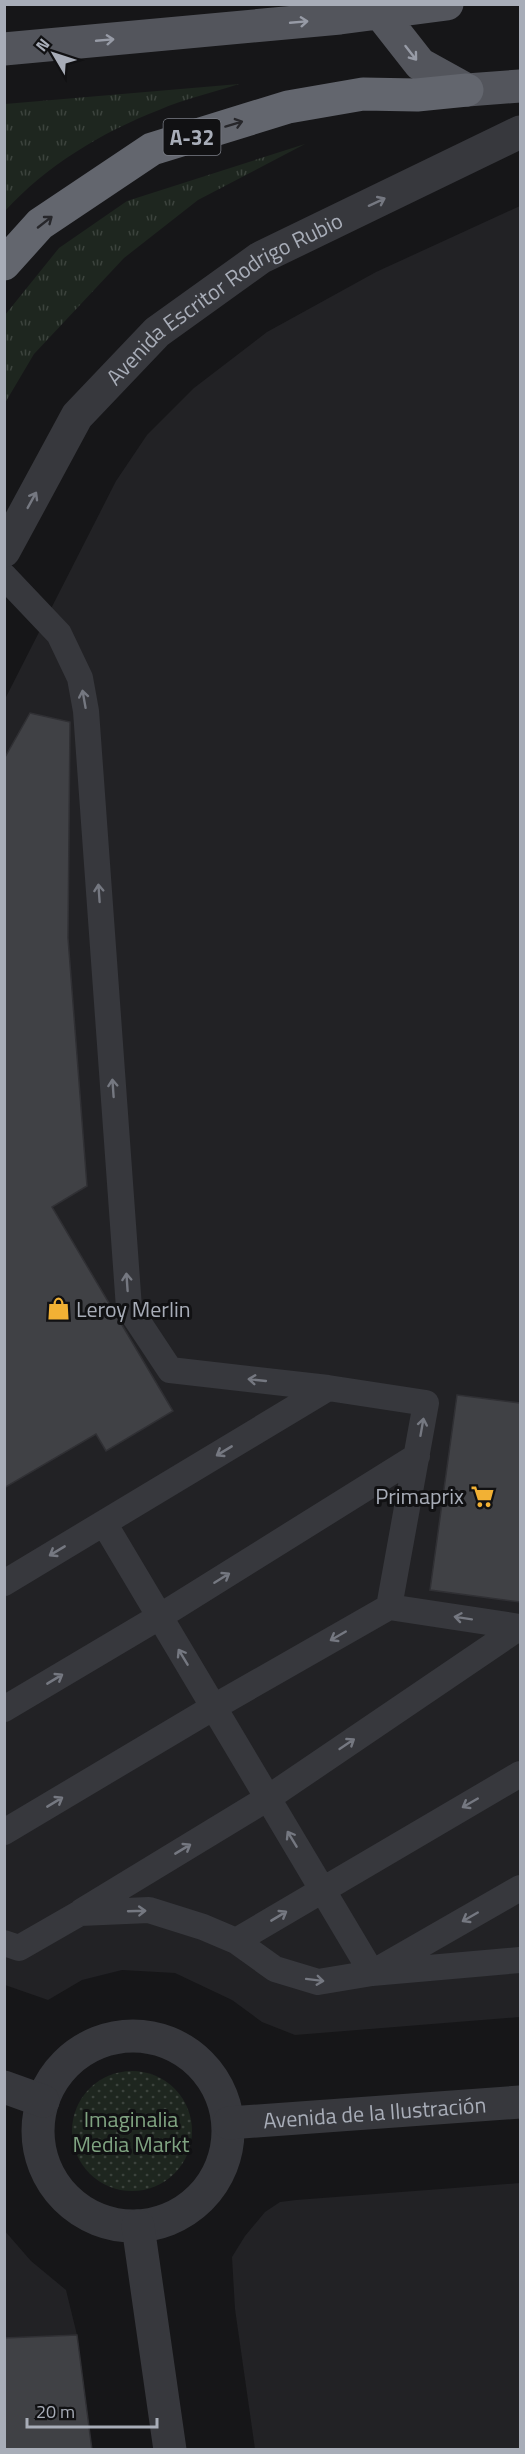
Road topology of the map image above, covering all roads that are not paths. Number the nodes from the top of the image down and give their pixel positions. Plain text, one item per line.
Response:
1 (447, 4) edge
2 (380, 9) edge
3 (4, 50) edge
4 (520, 86) edge
5 (467, 90) junction
6 (520, 132) edge
7 (4, 264) edge
8 (4, 551) edge
9 (4, 576) edge
10 (328, 1388) junction
11 (417, 1456) junction
12 (104, 1523) junction
13 (4, 1583) edge
14 (389, 1607) junction
15 (159, 1617) junction
16 (520, 1627) edge
17 (213, 1707) junction
18 (4, 1709) edge
19 (520, 1774) edge
20 (268, 1798) junction
21 (4, 1832) edge
22 (520, 1888) edge
23 (322, 1890) junction
24 (80, 1913) junction
25 (236, 1941) junction
26 (4, 1943) edge
27 (520, 1960) edge
28 (372, 1973) junction
29 (4, 2087) edge
30 (43, 2101) junction
31 (520, 2102) edge
32 (229, 2123) junction
33 (138, 2226) junction
34 (170, 2450) edge

1 - 2 main road
3 -> 2 main road
2 -> 5 main road
4 - 5 main road
7 -> 5 highway, A-32
8 -> 6 street, Avenida Escritor Rodrigo Rubio
10 -> 9 lane
11 -> 10 lane
10 -> 12 lane
11 - 14 lane
15 -> 11 lane
12 -> 13 lane
12 - 15 lane
16 -> 14 lane
14 -> 17 lane
17 -> 15 lane
18 -> 15 lane
20 -> 16 lane
17 - 20 lane
21 -> 17 lane
19 -> 23 lane
23 -> 20 lane
24 -> 20 lane
22 -> 28 lane
25 -> 23 lane
23 - 28 lane
24 -> 25 lane
24 - 26 lane
25 -> 28 lane
27 - 28 lane
29 - 30 street
30 - 32 street
30 - 33 street
31 - 32 street, Avenida de la Ilustración
32 - 33 street
33 - 34 street

